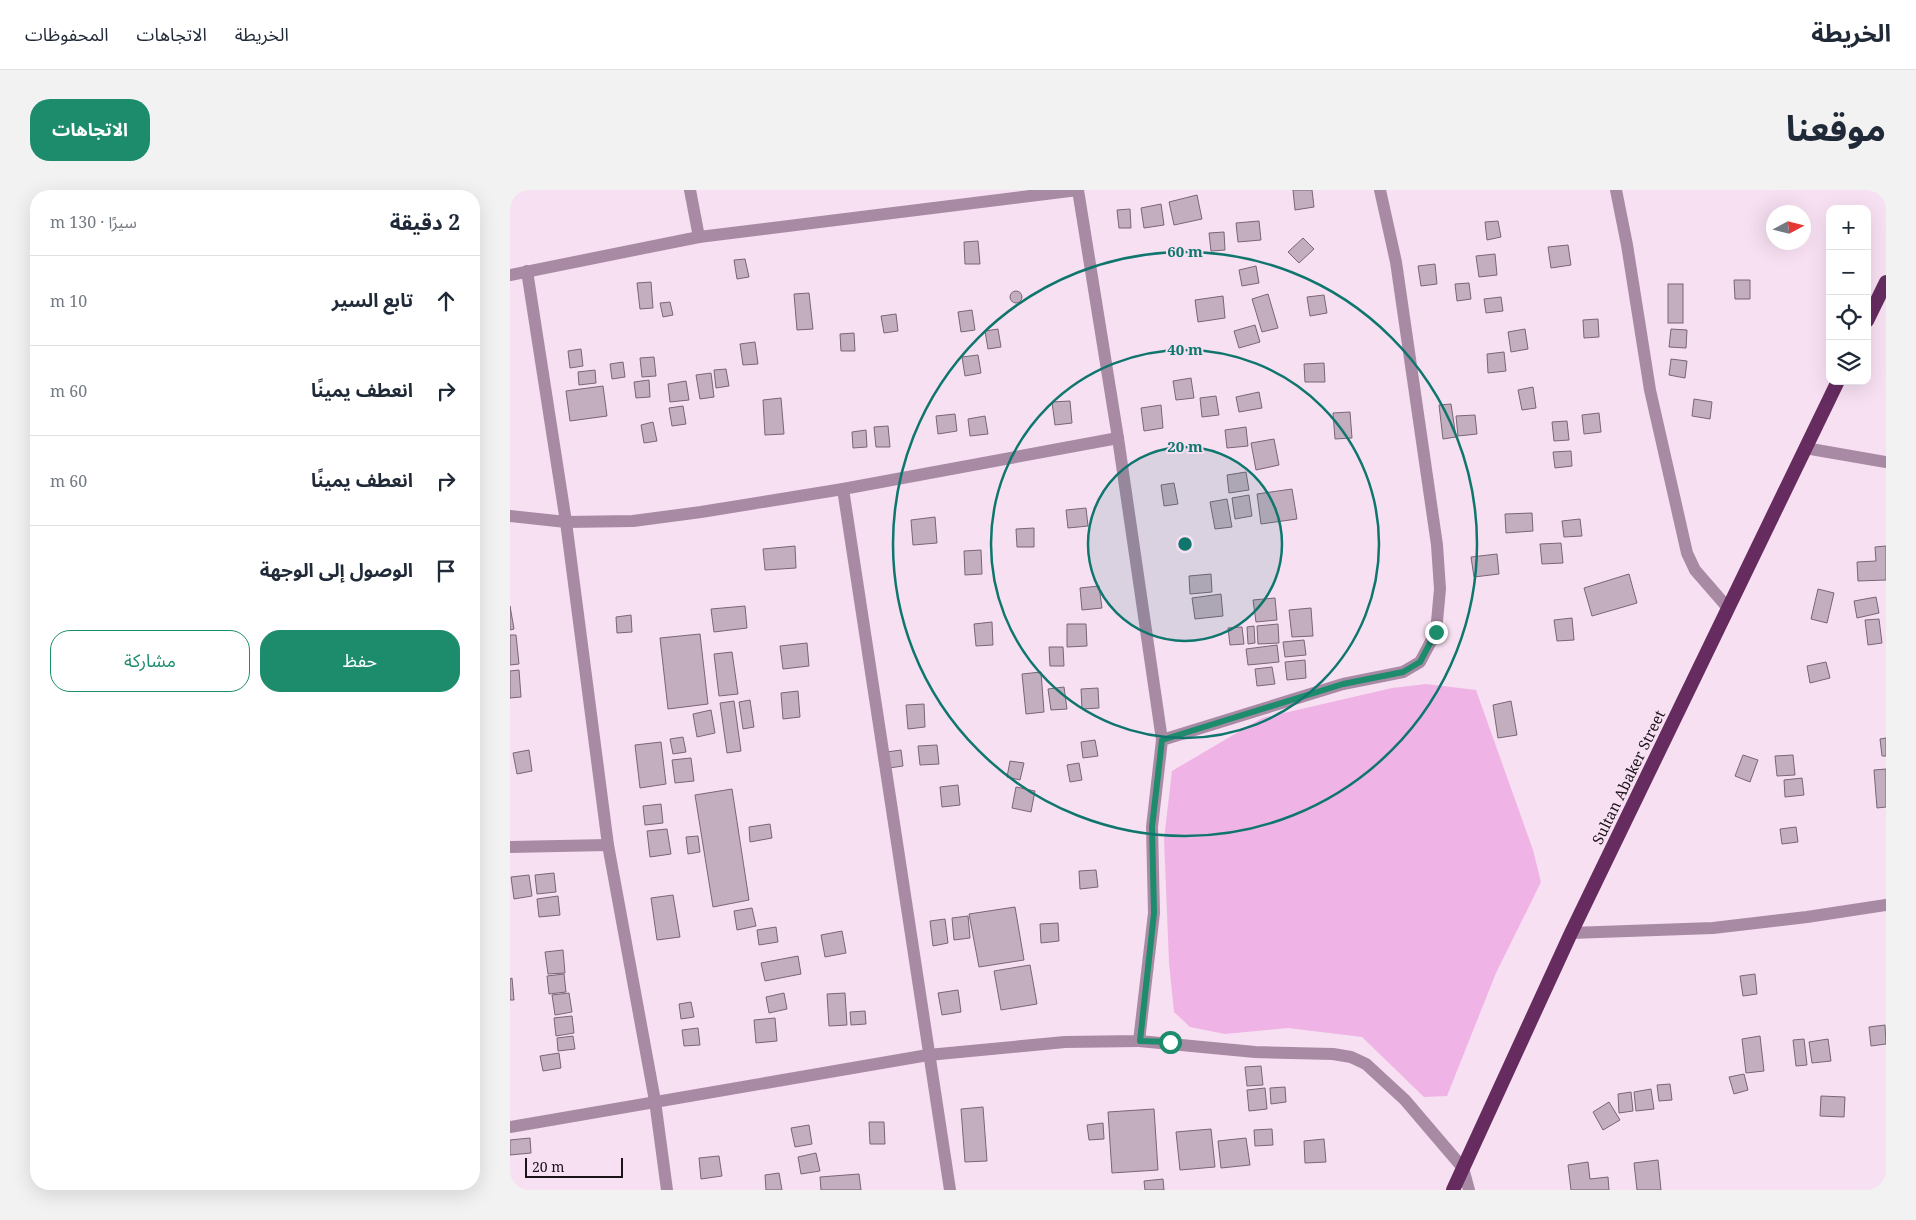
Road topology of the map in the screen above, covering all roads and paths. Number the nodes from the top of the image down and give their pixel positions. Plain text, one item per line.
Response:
1 (690, 190) edge
2 (1078, 190) edge
3 (1380, 190) edge
4 (1616, 190) edge
5 (699, 237) junction
6 (527, 272) junction
7 (510, 275) edge
8 (1884, 290) edge
9 (1871, 314) edge
10 (1836, 385) edge
11 (1118, 438) junction
12 (1805, 448) junction
13 (1886, 462) edge
14 (843, 490) junction
15 (510, 516) edge
16 (566, 522) junction
17 (1728, 608) junction
18 (1162, 740) junction
19 (608, 845) junction
20 (510, 848) edge
21 (1886, 905) edge
22 (1571, 933) junction
23 (1140, 1041) junction
24 (928, 1055) junction
25 (655, 1102) junction
26 (510, 1126) edge
27 (1463, 1168) junction
28 (667, 1190) edge
29 (950, 1190) edge
30 (1453, 1190) edge
31 (1469, 1190) edge

1 - 5 street
2 - 5 street
2 - 11 street
3 - 18 street
4 - 17 street
5 - 6 street
6 - 7 street
6 - 16 street
8 - 9 highway
10 - 12 highway, Sultan Abaker Street
11 - 14 street
11 - 18 street
12 - 13 street
12 - 17 highway, Sultan Abaker Street
14 - 16 street
14 - 24 street
15 - 16 street
16 - 19 street
17 - 22 highway, Sultan Abaker Street
18 - 23 street
19 - 20 street
19 - 25 street
21 - 22 street
22 - 27 highway, Sultan Abaker Street
23 - 24 street
23 - 27 street
24 - 25 street
24 - 29 street
25 - 26 street
25 - 28 street
27 - 30 highway, Sultan Abaker Street
27 - 31 street

